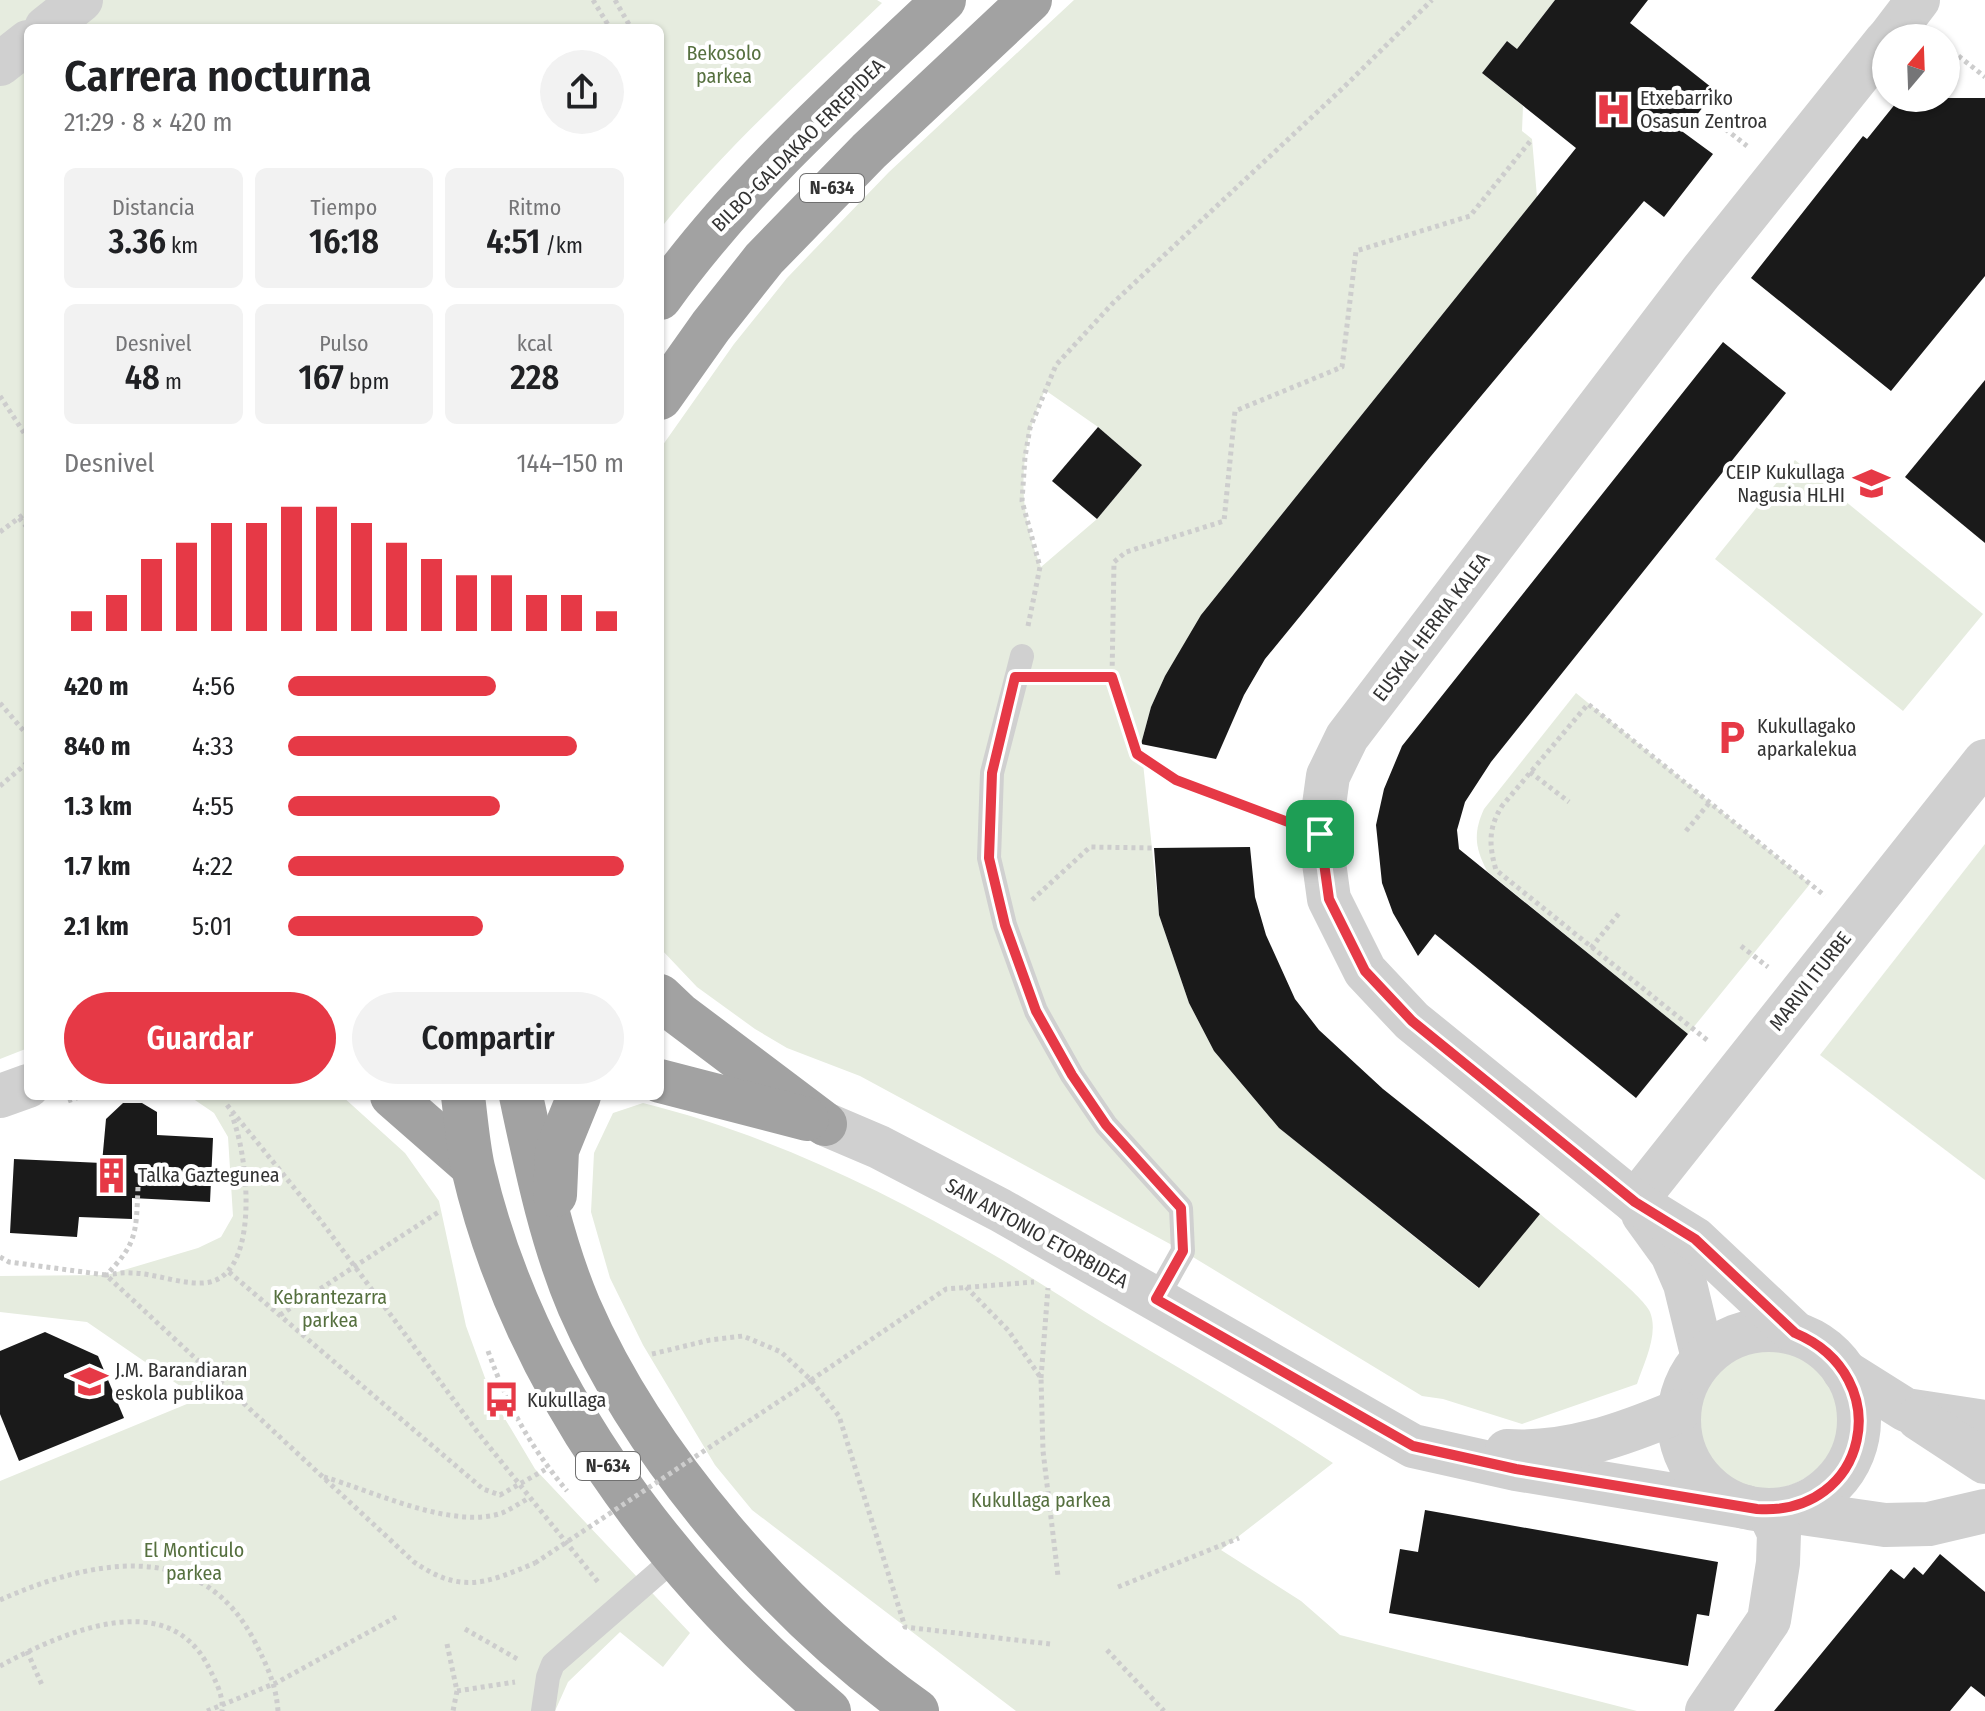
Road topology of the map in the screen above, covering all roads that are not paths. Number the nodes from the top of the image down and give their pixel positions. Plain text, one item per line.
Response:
1 (81, 0) edge
2 (944, 0) edge
3 (1030, 0) edge
4 (1918, 0) edge
5 (51, 24) edge
6 (1899, 24) edge
7 (24, 45) edge
8 (1872, 59) edge
9 (0, 64) edge
10 (664, 293) edge
11 (664, 392) edge
12 (1018, 667) road end
13 (1985, 761) edge
14 (664, 1000) edge
15 (664, 1082) edge
16 (24, 1087) edge
17 (0, 1096) edge
18 (397, 1100) edge
19 (464, 1100) edge
20 (522, 1100) edge
21 (577, 1100) edge
22 (825, 1124) junction
23 (472, 1166) junction
24 (1635, 1202) junction
25 (554, 1229) junction
26 (1156, 1299) junction
27 (1795, 1333) junction
28 (1703, 1358) junction
29 (1844, 1371) junction
30 (1906, 1410) junction
31 (1679, 1411) junction
32 (1985, 1422) edge
33 (1413, 1446) junction
34 (1985, 1462) edge
35 (1765, 1509) junction
36 (1985, 1511) edge
37 (675, 1558) junction
38 (543, 1711) edge
39 (829, 1711) edge
40 (917, 1711) edge
41 (1707, 1711) edge

1 - 5 street
2 - 10 highway, BILBO-GALDAKAO ERREPIDEA / N-634
3 - 11 highway, N-634
4 - 6 street, EUSKAL HERRIA KALEA
7 - 9 street
8 - 24 street, EUSKAL HERRIA KALEA
12 - 26 lane
13 - 24 street, MARIVI ITURBE
14 - 22 highway
15 - 22 highway
16 - 17 street
18 - 23 highway
19 - 23 highway, N-634
20 - 25 highway, N-634
21 - 25 highway
22 - 26 street, SAN ANTONIO ETORBIDEA
23 - 37 highway, N-634
24 - 27 street, EUSKAL HERRIA KALEA
24 - 28 street, EUSKAL HERRIA KALEA
25 - 40 highway, N-634
26 - 33 street, SAN ANTONIO ETORBIDEA
27 - 28 street
27 - 29 street
28 - 31 street
29 - 30 street
29 - 35 street
30 - 32 street
30 - 34 street
31 - 33 street, SAN ANTONIO ETORBIDEA
31 - 35 street
33 - 35 street, SAN ANTONIO ETORBIDEA
35 - 36 street, SAN ANTONIO ETORBIDEA
35 - 41 street
37 - 38 lane
37 - 39 highway, N-634

